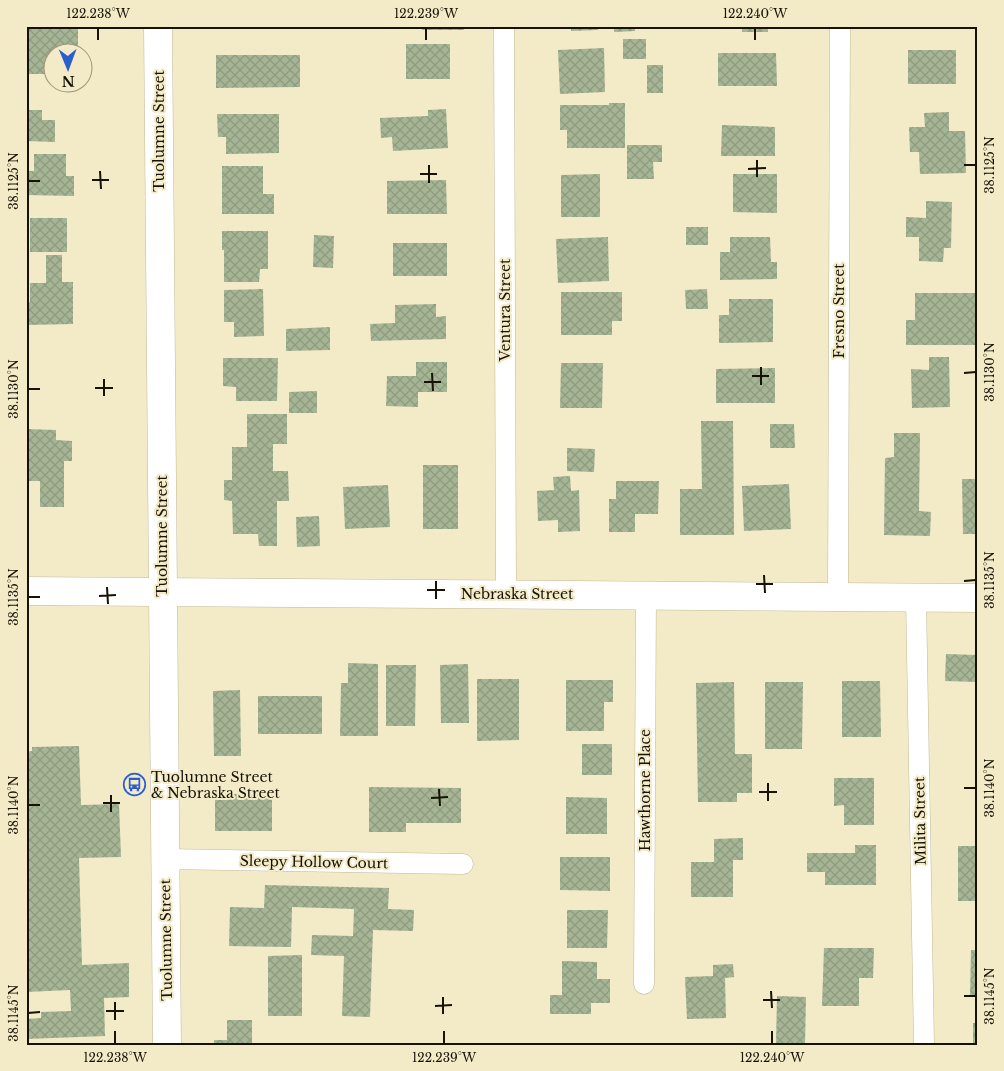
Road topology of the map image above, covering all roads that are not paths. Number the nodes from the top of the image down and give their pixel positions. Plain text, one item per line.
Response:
1 (158, 26) edge
2 (504, 26) edge
3 (840, 26) edge
4 (26, 591) edge
5 (162, 591) junction
6 (506, 594) junction
7 (646, 595) junction
8 (838, 596) junction
9 (916, 598) junction
10 (978, 598) edge
11 (165, 859) junction
12 (463, 864) dead end
13 (644, 984) dead end
14 (167, 1045) edge
15 (924, 1045) edge

1 - 5 main road, Tuolumne Street
2 - 6 street, Ventura Street
3 - 8 street, Fresno Street
4 - 5 main road, Nebraska Street
5 - 6 main road, Nebraska Street
5 - 11 main road, Tuolumne Street
6 - 7 main road, Nebraska Street
7 - 8 main road, Nebraska Street
7 - 13 street, Hawthorne Place
8 - 9 main road, Nebraska Street
9 - 10 main road, Nebraska Street
9 - 15 street, Milita Street
11 - 12 street, Sleepy Hollow Court
11 - 14 main road, Tuolumne Street

